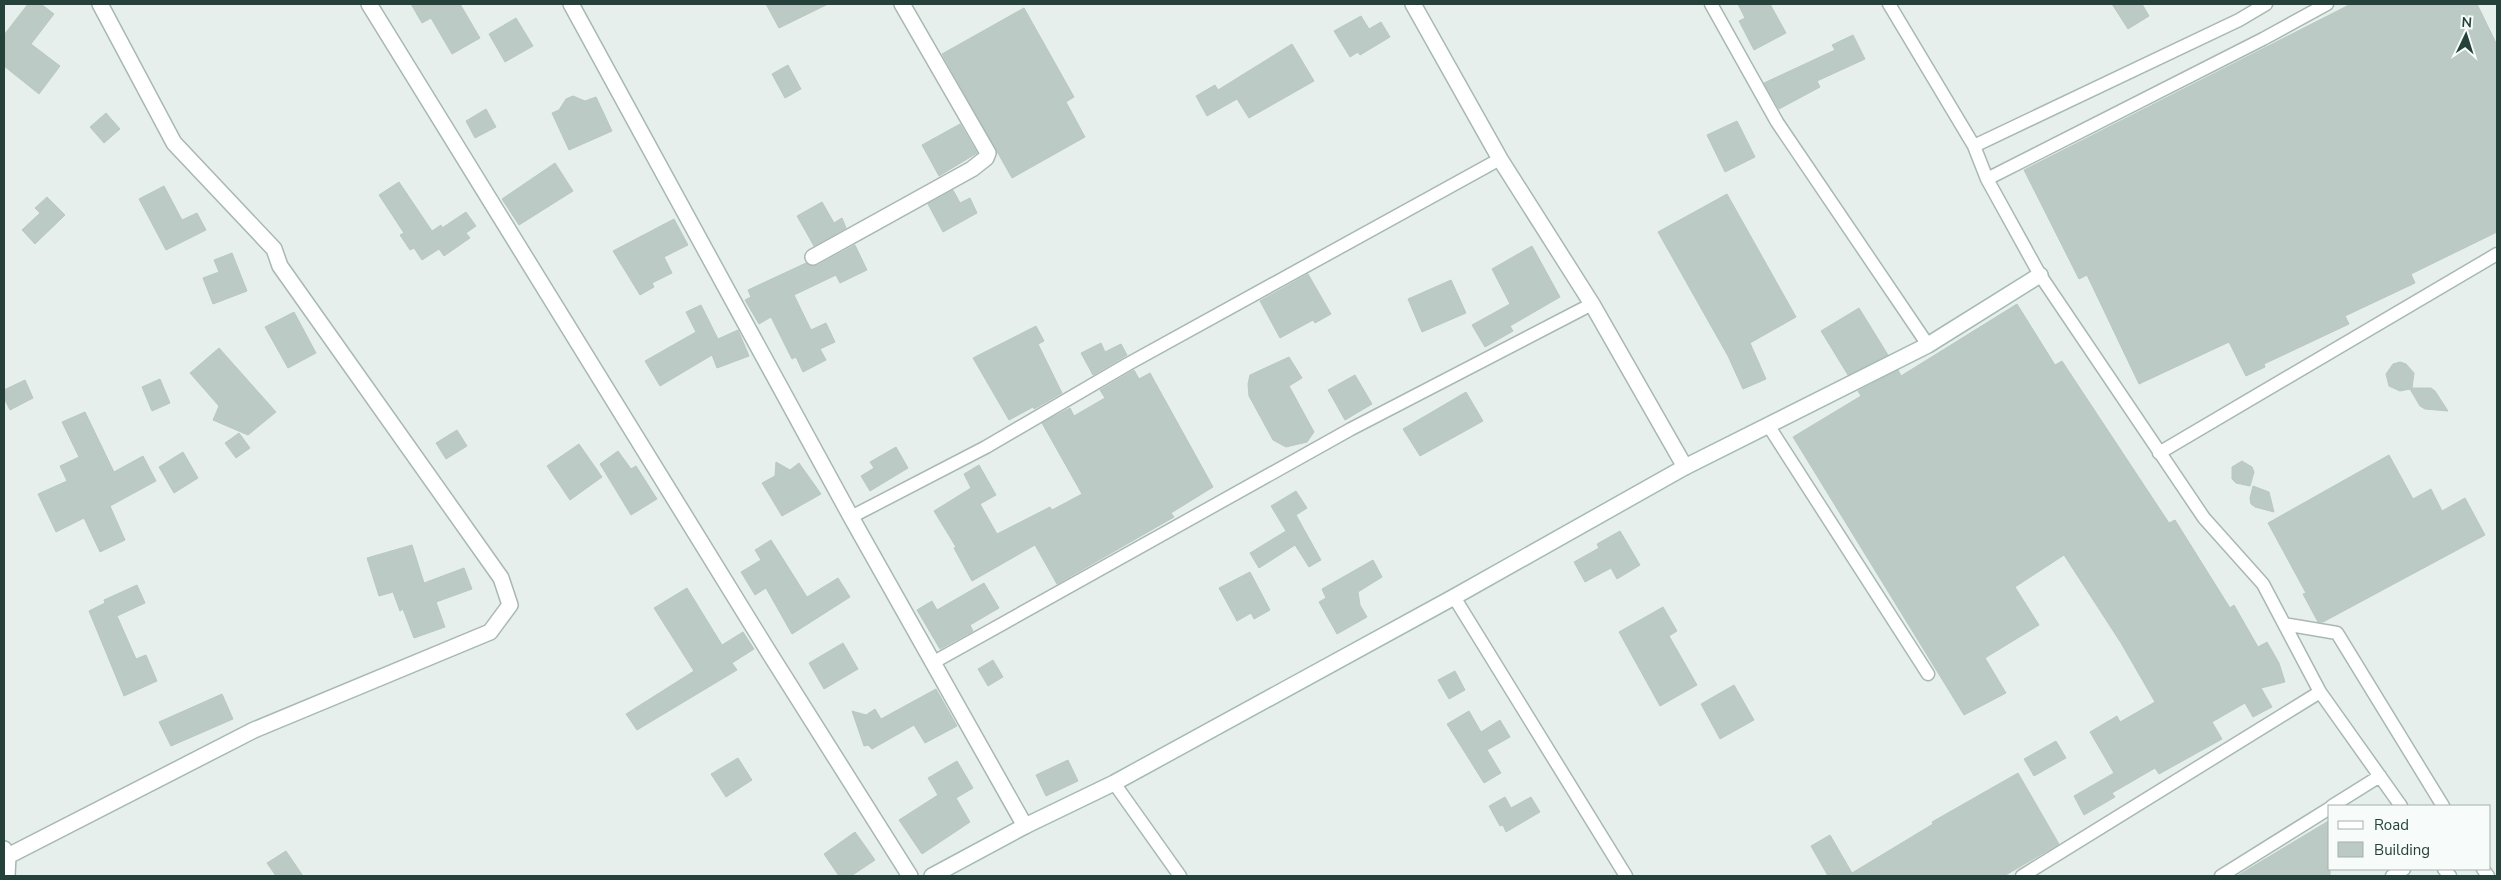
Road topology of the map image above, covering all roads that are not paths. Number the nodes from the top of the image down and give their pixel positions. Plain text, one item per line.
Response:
1 (100, 4) edge
2 (369, 4) edge
3 (572, 4) edge
4 (902, 4) edge
5 (1413, 4) edge
6 (1711, 4) edge
7 (1889, 4) edge
8 (2266, 4) edge
9 (2327, 4) edge
10 (1974, 146) junction
11 (1500, 159) junction
12 (1987, 179) junction
13 (2497, 254) edge
14 (813, 258) dead end
15 (2040, 275) junction
16 (1592, 304) junction
17 (1928, 345) junction
18 (1768, 425) junction
19 (2159, 453) junction
20 (1685, 467) junction
21 (851, 517) junction
22 (1454, 597) junction
23 (2284, 624) junction
24 (934, 662) junction
25 (1928, 674) dead end
26 (2320, 692) junction
27 (2380, 776) junction
28 (1114, 784) junction
29 (2334, 805) edge
30 (2400, 805) edge
31 (2442, 805) edge
32 (2328, 809) edge
33 (1025, 826) junction
34 (6, 852) edge
35 (7, 876) edge
36 (910, 876) edge
37 (932, 876) edge
38 (1180, 876) edge
39 (1626, 876) edge
40 (2022, 876) edge
41 (2221, 876) edge

1 - 34 street
2 - 36 street
3 - 21 street
4 - 14 street
5 - 11 street
6 - 17 lane
7 - 10 lane
8 - 10 lane
9 - 12 lane
10 - 12 lane
11 - 16 street
11 - 21 lane
12 - 15 lane
13 - 19 lane
15 - 17 street
15 - 19 lane
16 - 20 street
16 - 24 lane
17 - 18 street
18 - 20 street
18 - 25 lane
19 - 23 lane
20 - 22 street
21 - 24 street
22 - 28 street
22 - 39 lane
23 - 26 lane
23 - 31 lane
24 - 33 street
26 - 27 lane
26 - 40 lane
27 - 29 lane
27 - 30 lane
28 - 33 street
28 - 38 lane
32 - 41 lane
33 - 37 street
34 - 35 street

